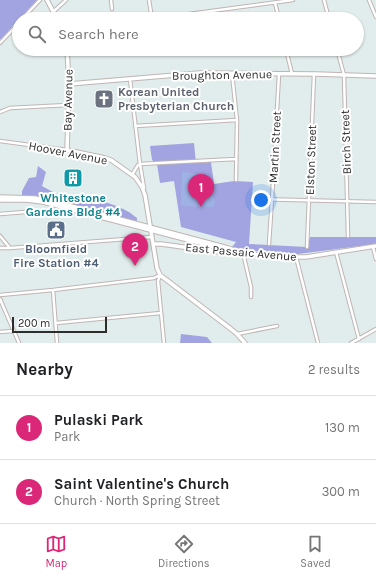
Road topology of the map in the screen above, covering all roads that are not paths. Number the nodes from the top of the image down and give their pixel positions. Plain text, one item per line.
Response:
1 (40, 0) edge
2 (47, 0) edge
3 (66, 0) edge
4 (111, 0) edge
5 (149, 0) edge
6 (255, 0) edge
7 (293, 0) edge
8 (324, 0) edge
9 (369, 0) edge
10 (275, 3) junction
11 (256, 5) junction
12 (112, 9) dead end
13 (29, 12) edge
14 (53, 12) joint
15 (151, 12) edge
16 (204, 12) edge
17 (277, 12) edge
18 (327, 12) edge
19 (376, 17) edge
20 (12, 30) edge
21 (0, 43) edge
22 (67, 56) edge
23 (288, 56) edge
24 (339, 56) edge
25 (232, 74) junction
26 (279, 74) junction
27 (292, 74) junction
28 (314, 74) junction
29 (344, 75) junction
30 (376, 76) edge
31 (130, 79) junction
32 (69, 84) junction
33 (68, 105) junction
34 (0, 112) edge
35 (237, 120) junction
36 (135, 126) junction
37 (0, 141) edge
38 (67, 150) junction
39 (236, 159) junction
40 (140, 164) junction
41 (132, 175) junction
42 (236, 180) dead end
43 (145, 195) junction
44 (0, 199) edge
45 (254, 199) dead end
46 (272, 199) junction
47 (310, 200) junction
48 (347, 201) junction
49 (376, 202) edge
50 (30, 209) dead end
51 (0, 214) edge
52 (150, 229) junction
53 (0, 236) edge
54 (348, 236) dead end
55 (152, 238) junction
56 (153, 244) junction
57 (269, 244) dead end
58 (308, 247) dead end
59 (374, 247) edge
60 (0, 248) edge
61 (10, 248) junction
62 (336, 252) junction
63 (243, 253) junction
64 (296, 257) junction
65 (376, 260) edge
66 (160, 275) junction
67 (53, 290) junction
68 (0, 295) edge
69 (251, 297) dead end
70 (0, 299) edge
71 (161, 313) junction
72 (56, 323) junction
73 (278, 326) dead end
74 (376, 329) edge
75 (14, 331) junction
76 (0, 332) edge
77 (237, 334) junction
78 (359, 338) junction
79 (19, 343) edge
80 (57, 343) edge
81 (164, 343) edge
82 (245, 343) edge
83 (318, 343) edge
84 (351, 343) edge

1 - 13 street
2 - 14 street
3 - 14 street
4 - 12 street
5 - 15 street
6 - 11 street
7 - 10 street
8 - 18 street
9 - 19 street
10 - 11 street
10 - 17 street
11 - 16 street
20 - 21 street
22 - 32 street, Bay Avenue
23 - 27 street
24 - 29 street, Birch Street
25 - 26 street, Broughton Avenue
25 - 31 street, Broughton Avenue
25 - 35 street
26 - 27 street, Broughton Avenue
26 - 46 street, Martin Street
27 - 28 street, Broughton Avenue
28 - 29 street, Broughton Avenue
28 - 47 street, Elston Street
29 - 30 street, Broughton Avenue
29 - 48 street, Birch Street
31 - 32 street, Broughton Avenue
31 - 36 street
32 - 33 street, Bay Avenue
33 - 34 street
33 - 38 street, Bay Avenue
35 - 36 street
35 - 39 street
36 - 40 street
37 - 38 street, Hoover Avenue
38 - 41 street, Hoover Avenue
39 - 40 street
39 - 42 street
40 - 41 street
40 - 43 street
41 - 43 street, Hoover Avenue
43 - 52 street, Hoover Avenue
44 - 52 street
45 - 46 street
46 - 47 street
46 - 57 street, Martin Street
47 - 48 street
47 - 58 street, Elston Street
48 - 49 street
48 - 54 street, Birch Street
50 - 51 street
52 - 55 street, Hoover Avenue
52 - 63 street
53 - 61 street
55 - 56 street, Hoover Avenue
55 - 61 street
56 - 63 street, East Passaic Avenue
56 - 66 street, Hoover Avenue
59 - 62 street, East Passaic Avenue
59 - 65 street
60 - 61 street
62 - 64 street, East Passaic Avenue
62 - 78 street
63 - 64 street, East Passaic Avenue
63 - 69 street
64 - 83 street
66 - 67 street
66 - 71 street
66 - 77 street
67 - 68 street
67 - 72 street
70 - 75 street
71 - 72 street
71 - 81 street
72 - 80 street
73 - 77 street
74 - 78 street
75 - 76 street
75 - 79 street
77 - 82 street
78 - 84 street

